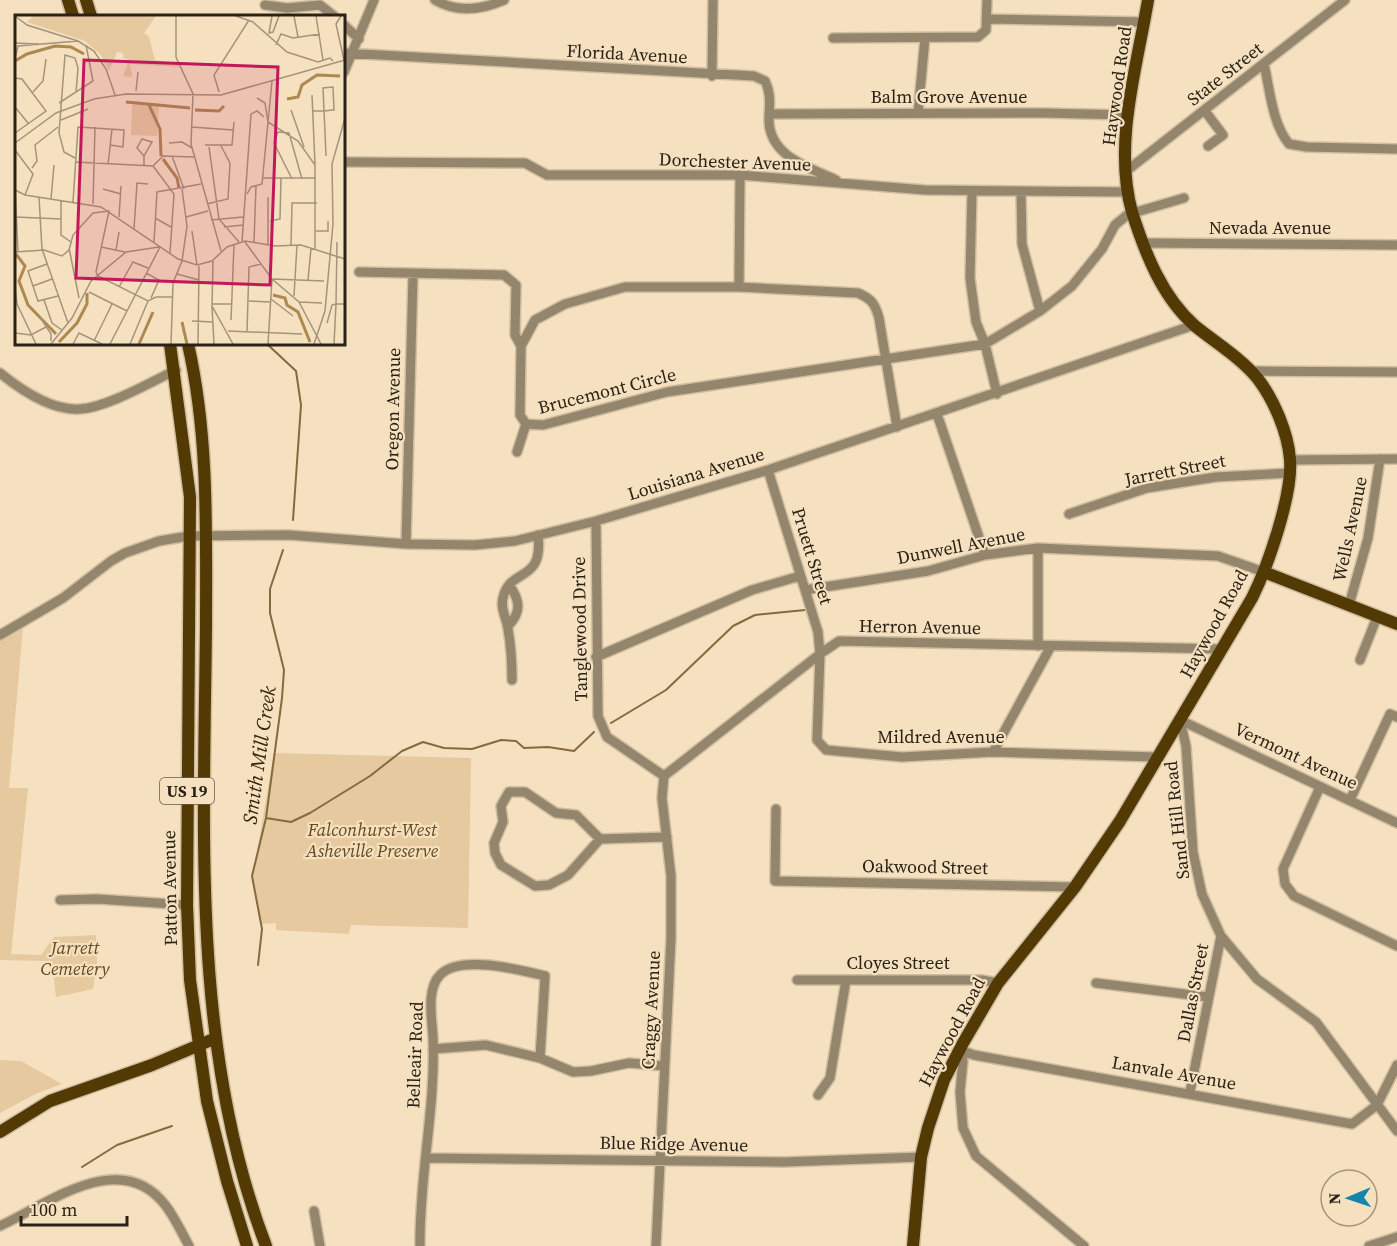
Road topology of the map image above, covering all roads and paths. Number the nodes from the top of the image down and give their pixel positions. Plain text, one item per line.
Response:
1 (68, 0) edge
2 (86, 0) edge
3 (374, 0) edge
4 (435, 0) edge
5 (504, 0) edge
6 (713, 0) edge
7 (987, 0) edge
8 (1148, 0) edge
9 (1344, 0) edge
10 (320, 3) edge
11 (265, 5) dead end
12 (73, 15) edge
13 (91, 15) edge
14 (333, 15) edge
15 (988, 19) junction
16 (1145, 22) junction
17 (345, 26) edge
18 (833, 38) dead end
19 (925, 38) junction
20 (359, 39) junction
21 (348, 54) edge
22 (1264, 64) junction
23 (712, 75) junction
24 (1205, 111) junction
25 (918, 113) junction
26 (769, 114) junction
27 (1129, 115) junction
28 (1208, 146) dead end
29 (1397, 148) edge
30 (345, 162) edge
31 (1125, 172) junction
32 (740, 175) junction
33 (841, 183) junction
34 (972, 192) junction
35 (1021, 192) junction
36 (1128, 192) junction
37 (1184, 198) dead end
38 (1133, 212) junction
39 (1143, 243) junction
40 (1397, 245) edge
41 (359, 272) dead end
42 (413, 275) junction
43 (739, 287) junction
44 (1040, 310) junction
45 (1194, 325) junction
46 (985, 344) junction
47 (170, 345) edge
48 (188, 345) edge
49 (521, 346) junction
50 (885, 358) junction
51 (176, 370) junction
52 (1250, 371) junction
53 (1397, 372) edge
54 (0, 373) edge
55 (997, 394) junction
56 (937, 414) junction
57 (526, 424) junction
58 (897, 427) junction
59 (517, 452) dead end
60 (1380, 459) junction
61 (1397, 459) edge
62 (1290, 466) junction
63 (768, 470) junction
64 (1069, 514) dead end
65 (596, 521) junction
66 (538, 535) junction
67 (189, 536) junction
68 (206, 536) junction
69 (406, 544) junction
70 (1038, 548) junction
71 (985, 555) junction
72 (1264, 572) junction
73 (800, 576) junction
74 (509, 585) junction
75 (805, 590) junction
76 (1349, 604) junction
77 (1377, 617) junction
78 (1397, 624) edge
79 (508, 626) junction
80 (0, 635) edge
81 (1038, 646) junction
82 (1051, 646) junction
83 (1222, 650) junction
84 (820, 654) junction
85 (596, 657) junction
86 (1360, 660) dead end
87 (512, 680) dead end
88 (1397, 717) edge
89 (1180, 720) junction
90 (993, 752) junction
91 (1157, 757) junction
92 (664, 776) junction
93 (1320, 787) junction
94 (1350, 800) junction
95 (776, 808) dead end
96 (1397, 823) edge
97 (667, 837) junction
98 (600, 839) junction
99 (1075, 887) junction
100 (60, 900) dead end
101 (187, 905) junction
102 (1221, 936) junction
103 (1397, 946) edge
104 (797, 980) dead end
105 (846, 980) junction
106 (998, 983) junction
107 (1096, 983) dead end
108 (1208, 997) junction
109 (216, 1038) junction
110 (197, 1045) junction
111 (434, 1049) junction
112 (960, 1050) junction
113 (540, 1058) junction
114 (1397, 1065) edge
115 (664, 1066) junction
116 (1190, 1092) junction
117 (818, 1095) dead end
118 (1377, 1106) junction
119 (1397, 1131) edge
120 (0, 1132) edge
121 (921, 1156) junction
122 (426, 1158) junction
123 (659, 1160) junction
124 (314, 1211) dead end
125 (0, 1226) edge
126 (1397, 1237) edge
127 (189, 1246) edge
128 (247, 1246) edge
129 (266, 1246) edge
130 (320, 1246) edge
131 (420, 1246) edge
132 (656, 1246) edge
133 (913, 1246) edge
134 (1084, 1246) edge
135 (1369, 1246) edge

1 - 12 main road
2 - 13 main road
3 - 20 street
4 - 5 street
6 - 23 street
7 - 15 street
8 - 16 main road, Haywood Road
9 - 22 street, State Street
10 - 11 street
10 - 14 street
15 - 16 street
15 - 19 street
16 - 27 main road, Haywood Road
17 - 20 street
18 - 19 street
19 - 25 street
20 - 21 street
21 - 23 street, Florida Avenue
22 - 24 street, State Street
22 - 29 street
23 - 26 street, Florida Avenue
24 - 28 street
24 - 31 street, State Street
25 - 26 street, Balm Grove Avenue
25 - 27 street, Balm Grove Avenue
26 - 33 street, Florida Avenue
27 - 31 main road, Haywood Road
30 - 32 street, Dorchester Avenue
31 - 36 main road, Haywood Road
32 - 33 street, Dorchester Avenue
32 - 43 street
33 - 34 street, Dorchester Avenue
34 - 35 street, Dorchester Avenue
34 - 46 street
35 - 36 street, Dorchester Avenue
35 - 44 street
36 - 38 main road, Haywood Road
37 - 38 street
38 - 39 main road, Haywood Road
38 - 44 street
39 - 40 street, Nevada Avenue
39 - 45 main road, Haywood Road
41 - 42 street
42 - 49 street
42 - 69 street, Oregon Avenue
43 - 49 street, Brucemont Circle
43 - 50 street, Brucemont Circle
44 - 46 street
45 - 52 main road, Haywood Road
45 - 55 street, Louisiana Avenue
46 - 50 street, Brucemont Circle
46 - 55 street
47 - 51 main road, Patton Avenue / US 19
48 - 68 main road, Patton Avenue / US 19
49 - 57 street, Brucemont Circle
50 - 57 street, Brucemont Circle
50 - 58 street, Brucemont Circle
51 - 54 street
51 - 67 main road, Patton Avenue / US 19
52 - 53 street
52 - 62 main road, Haywood Road
55 - 56 street, Louisiana Avenue
56 - 58 street, Louisiana Avenue
56 - 71 street
57 - 59 street
58 - 63 street, Louisiana Avenue
60 - 61 street, Jarrett Street
60 - 62 street, Jarrett Street
60 - 76 street, Wells Avenue
62 - 64 street, Jarrett Street
62 - 72 main road, Haywood Road
63 - 65 street, Louisiana Avenue
63 - 73 street, Pruett Street
65 - 66 street, Louisiana Avenue
65 - 85 street, Tanglewood Drive
66 - 69 street, Louisiana Avenue
66 - 74 street
67 - 68 street, Louisiana Avenue
67 - 80 street, Louisiana Avenue
67 - 101 main road, Patton Avenue / US 19
68 - 69 street, Louisiana Avenue
68 - 109 main road, Patton Avenue / US 19
70 - 71 street, Dunwell Avenue
70 - 72 street, Dunwell Avenue
70 - 81 street
71 - 75 street, Dunwell Avenue
72 - 76 main road
72 - 83 main road, Haywood Road
73 - 75 street, Pruett Street
73 - 85 street
74 - 79 street
74 - 79 street
75 - 84 street, Pruett Street
76 - 77 main road
77 - 78 main road
77 - 86 street
79 - 87 street
81 - 82 street, Herron Avenue
81 - 84 street, Herron Avenue
82 - 83 street, Herron Avenue
82 - 90 street
83 - 89 main road, Haywood Road
84 - 90 street, Mildred Avenue
84 - 92 street, Herron Avenue
85 - 92 street, Tanglewood Drive
88 - 94 street
89 - 91 main road, Haywood Road
89 - 93 street, Vermont Avenue
89 - 102 street, Sand Hill Road
90 - 91 street, Mildred Avenue
91 - 99 main road, Haywood Road
92 - 97 street, Craggy Avenue
93 - 94 street, Vermont Avenue
93 - 103 street
94 - 96 street, Vermont Avenue
95 - 99 street, Oakwood Street
97 - 98 street
97 - 115 street, Craggy Avenue
98 - 98 street
99 - 106 main road, Haywood Road
100 - 101 street
101 - 110 main road, Patton Avenue / US 19
102 - 108 street, Dallas Street
102 - 118 street, Sand Hill Road
104 - 105 street, Cloyes Street
105 - 106 street, Cloyes Street
105 - 117 street
106 - 112 main road, Haywood Road
107 - 108 street
108 - 116 street, Dallas Street
109 - 110 main road
109 - 129 main road, Patton Avenue / US 19
110 - 120 main road
110 - 128 main road, Patton Avenue / US 19
111 - 113 street
111 - 113 street, Belleair Road
111 - 122 street, Belleair Road
112 - 116 street, Lanvale Avenue
112 - 121 main road, Haywood Road
112 - 134 street
113 - 115 street
114 - 118 street
115 - 123 street, Craggy Avenue
116 - 118 street, Lanvale Avenue
118 - 119 street, Sand Hill Road
121 - 123 street, Blue Ridge Avenue
121 - 133 main road, Haywood Road
122 - 123 street, Blue Ridge Avenue
122 - 131 street, Belleair Road
123 - 132 street, Craggy Avenue
124 - 130 street
125 - 127 street
126 - 135 street

